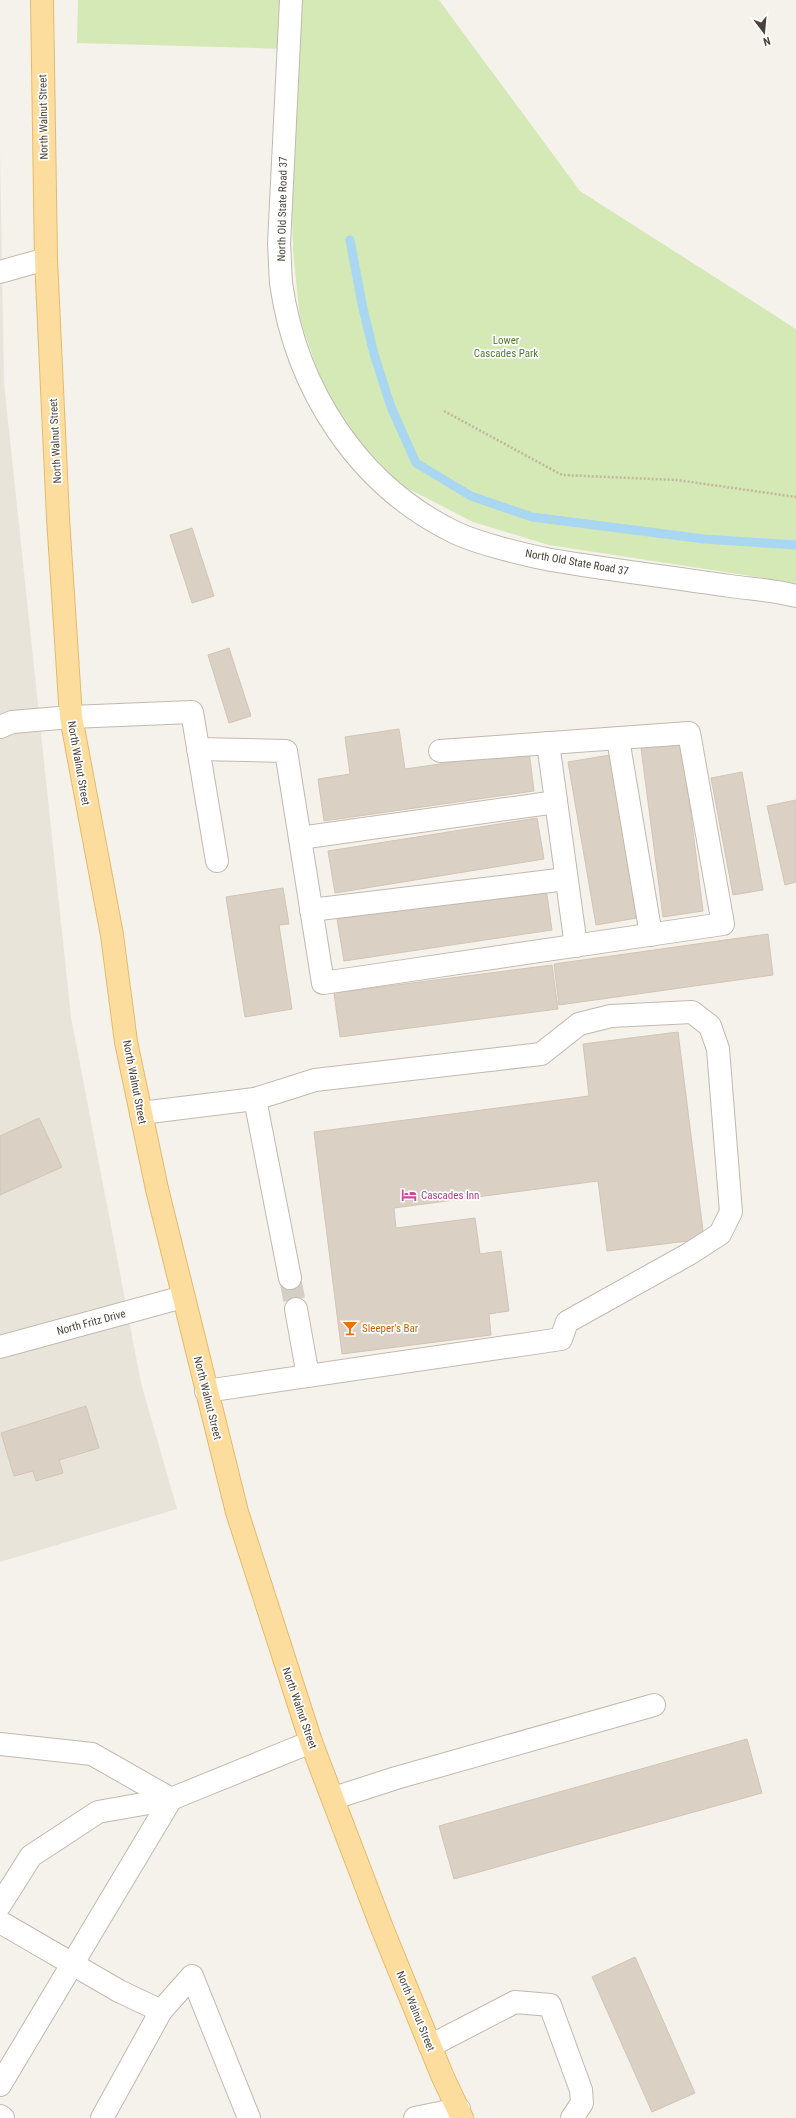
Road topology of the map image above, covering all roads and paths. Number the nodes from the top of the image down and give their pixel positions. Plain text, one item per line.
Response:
1 (42, 0) edge
2 (291, 0) edge
3 (46, 259) junction
4 (0, 272) edge
5 (444, 411) dead end
6 (796, 497) edge
7 (796, 596) edge
8 (71, 717) junction
9 (0, 727) edge
10 (618, 739) junction
11 (548, 743) junction
12 (198, 749) junction
13 (440, 750) dead end
14 (556, 802) junction
15 (300, 838) junction
16 (217, 861) dead end
17 (566, 879) junction
18 (312, 910) junction
19 (651, 935) junction
20 (576, 946) junction
21 (255, 1100) junction
22 (141, 1113) junction
23 (290, 1278) tunnel mouth
24 (183, 1297) junction
25 (296, 1309) tunnel mouth
26 (0, 1347) edge
27 (308, 1376) junction
28 (206, 1391) junction
29 (654, 1705) dead end
30 (311, 1742) junction
31 (0, 1744) edge
32 (334, 1798) junction
33 (171, 1799) junction
34 (0, 1905) edge
35 (0, 1922) edge
36 (72, 1964) junction
37 (161, 2011) junction
38 (430, 2046) junction
39 (0, 2085) edge
40 (460, 2113) edge
41 (0, 2116) edge
42 (4, 2118) edge
43 (102, 2118) edge
44 (249, 2118) edge
45 (415, 2118) edge
46 (572, 2118) edge

1 - 3 main road, North Walnut Street
2 - 7 street, North Old State Road 37
3 - 4 street
3 - 8 main road, North Walnut Street
5 - 6 path
8 - 9 street
8 - 12 street
8 - 22 main road, North Walnut Street
10 - 11 street
10 - 19 street
10 - 19 street
11 - 13 street
11 - 14 street
12 - 15 street
12 - 16 street
14 - 15 street
14 - 17 street
15 - 18 street
17 - 18 street
17 - 20 street
18 - 20 street
19 - 20 street
21 - 22 street
21 - 23 street
21 - 27 street
22 - 24 main road, North Walnut Street
24 - 26 street, North Fritz Drive
24 - 28 main road, North Walnut Street
25 - 27 street
27 - 28 street
28 - 30 main road, North Walnut Street
29 - 32 street
30 - 32 main road, North Walnut Street
30 - 33 street
31 - 33 street
32 - 38 main road, North Walnut Street
33 - 34 street
33 - 36 street
35 - 36 street
36 - 37 street
36 - 39 street
37 - 43 street
37 - 44 street
38 - 40 main road, North Walnut Street
38 - 46 street
40 - 45 street
41 - 42 street

